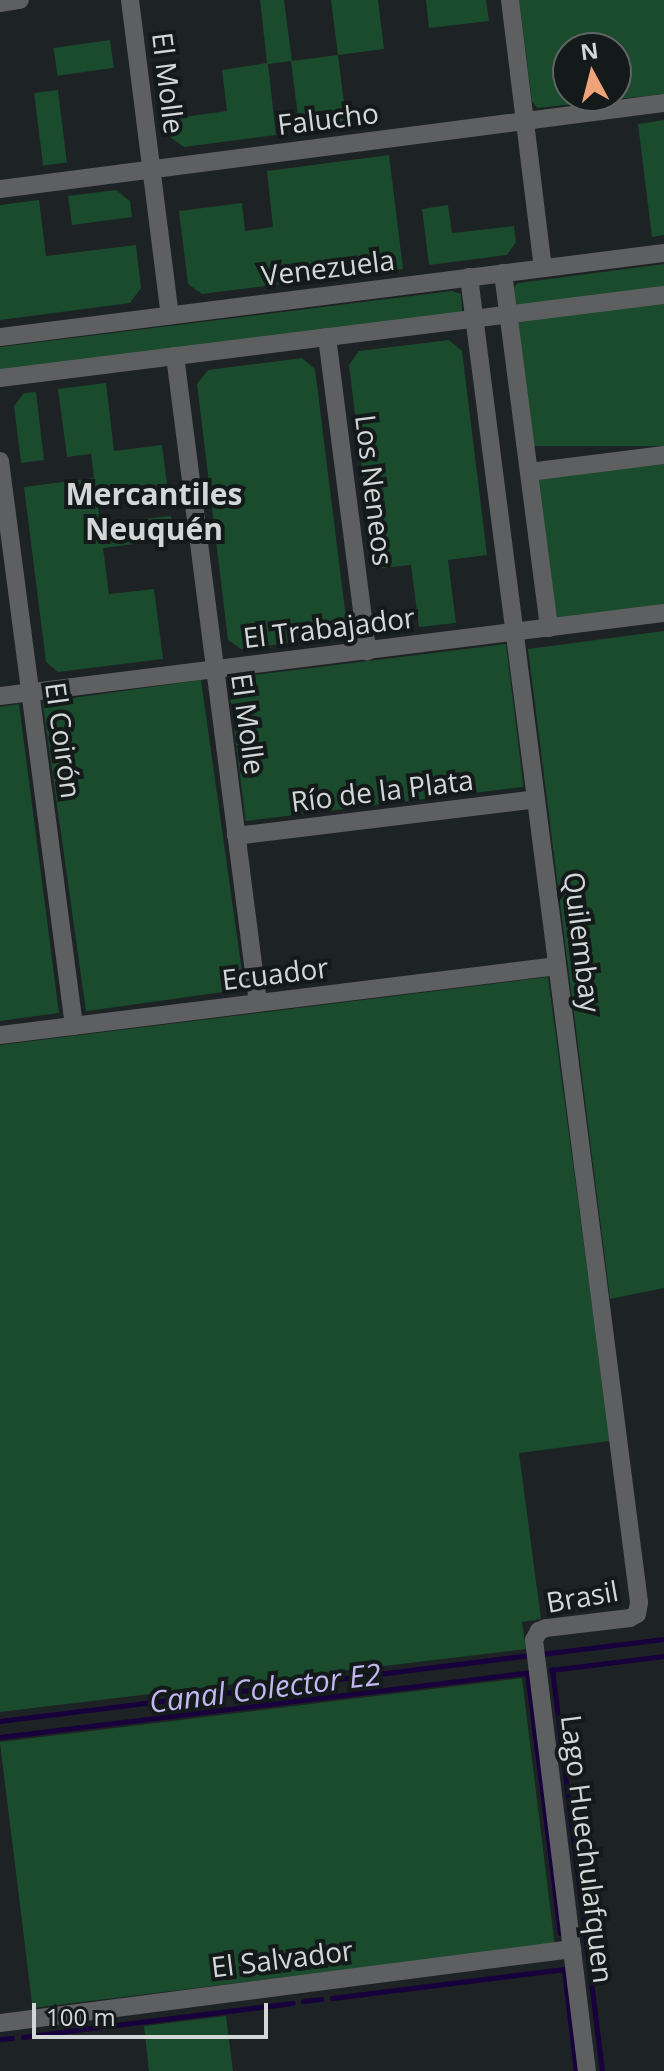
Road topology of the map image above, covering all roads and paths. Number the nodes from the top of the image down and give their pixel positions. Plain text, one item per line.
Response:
1 (20, 0) edge
2 (130, 0) edge
3 (510, 0) edge
4 (0, 3) edge
5 (664, 103) edge
6 (525, 121) junction
7 (151, 169) junction
8 (0, 189) edge
9 (664, 253) edge
10 (543, 268) junction
11 (503, 273) junction
12 (469, 277) junction
13 (664, 295) edge
14 (508, 314) junction
15 (170, 315) junction
16 (474, 319) junction
17 (0, 337) edge
18 (327, 337) junction
19 (175, 356) junction
20 (0, 378) edge
21 (664, 455) edge
22 (0, 461) edge
23 (529, 472) junction
24 (664, 613) edge
25 (549, 628) junction
26 (514, 632) junction
27 (367, 651) junction
28 (214, 670) junction
29 (29, 693) junction
30 (0, 696) edge
31 (536, 799) junction
32 (236, 836) junction
33 (557, 966) junction
34 (258, 1003) junction
35 (74, 1026) junction
36 (0, 1035) edge
37 (637, 1614) joint
38 (536, 1634) joint
39 (572, 1949) junction
40 (0, 2023) edge
41 (587, 2071) edge

1 - 4 street
2 - 7 street, El Molle
3 - 6 street
5 - 6 street, Falucho
6 - 7 street, Falucho
6 - 10 street
7 - 8 street, Falucho
7 - 15 street, El Molle
9 - 10 street, Venezuela
10 - 11 street, Venezuela
11 - 12 street, Venezuela
11 - 14 street
12 - 15 street, Venezuela
12 - 16 street, Quilembay
13 - 14 street
14 - 16 street
14 - 23 street
15 - 17 street, Venezuela
16 - 18 street
16 - 26 street, Quilembay
18 - 19 street
18 - 27 street, Los Neneos
19 - 20 street
19 - 28 street, El Molle
21 - 23 street
22 - 29 street, El Coirón
23 - 25 street
24 - 25 street, El Trabajador
25 - 26 street, El Trabajador
26 - 27 street, El Trabajador
26 - 31 street, Quilembay
27 - 28 street, El Trabajador
28 - 29 street, El Trabajador
28 - 32 street, El Molle
29 - 30 street, El Trabajador
29 - 35 street, El Coirón
31 - 32 street, Río de la Plata
31 - 33 street, Quilembay
32 - 34 street, El Molle
33 - 34 street, Ecuador
33 - 37 street, Quilembay
34 - 35 street, Ecuador
35 - 36 street, Ecuador
37 - 38 street, Brasil
38 - 39 street, Lago Huechulafquen
39 - 40 street, El Salvador
39 - 41 street, Lago Huechulafquen

